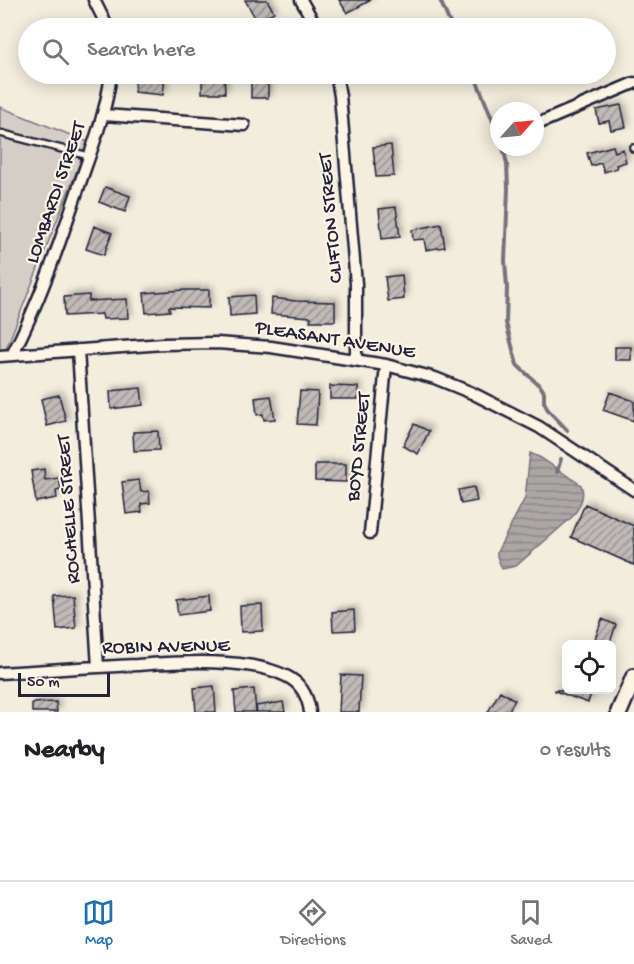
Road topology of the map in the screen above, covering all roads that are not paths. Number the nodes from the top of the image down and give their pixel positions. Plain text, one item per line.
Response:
1 (94, 0) edge
2 (301, 0) edge
3 (103, 18) edge
4 (311, 18) edge
5 (634, 83) edge
6 (109, 84) edge
7 (338, 84) edge
8 (104, 115) junction
9 (544, 121) edge
10 (244, 125) dead end
11 (0, 133) edge
12 (89, 156) junction
13 (78, 350) junction
14 (12, 355) junction
15 (0, 356) edge
16 (357, 360) junction
17 (386, 365) junction
18 (634, 490) edge
19 (370, 533) dead end
20 (98, 667) junction
21 (0, 673) edge
22 (634, 677) edge
23 (310, 712) edge
24 (619, 712) edge

1 - 3 street
2 - 4 street
5 - 9 street
6 - 8 street, LOMBARDI STREET
7 - 16 street, CLIFTON STREET
8 - 10 street
8 - 12 street, LOMBARDI STREET
11 - 12 lane
12 - 14 street, LOMBARDI STREET
13 - 14 street, PLEASANT AVENUE
13 - 16 street, PLEASANT AVENUE
13 - 20 street, ROCHELLE STREET
14 - 15 street, PLEASANT AVENUE
16 - 17 street, PLEASANT AVENUE
17 - 18 street, PLEASANT AVENUE
17 - 19 street, BOYD STREET
20 - 21 street, ROBIN AVENUE
20 - 23 street, ROBIN AVENUE
22 - 24 main road

